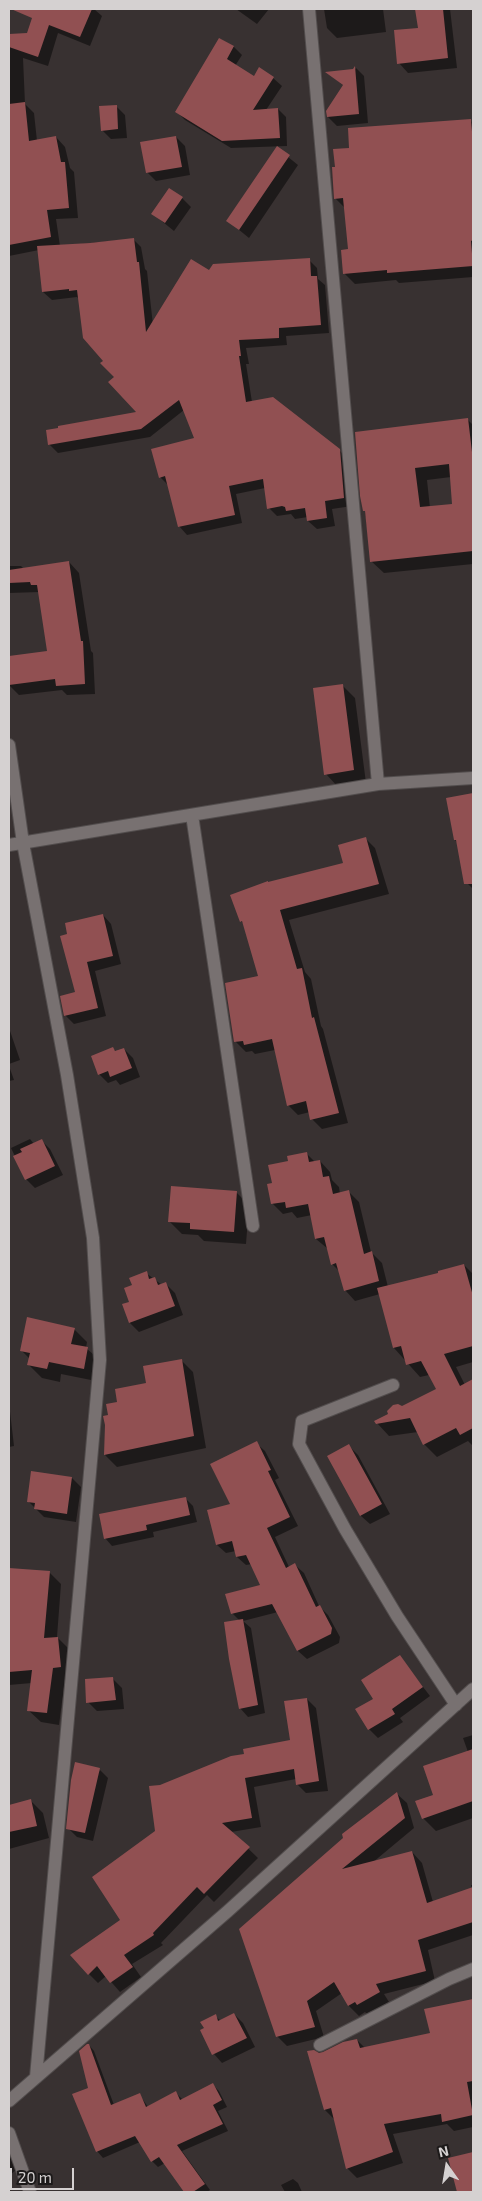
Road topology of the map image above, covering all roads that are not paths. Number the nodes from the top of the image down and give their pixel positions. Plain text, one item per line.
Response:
1 (308, 9) edge
2 (9, 746) edge
3 (473, 778) edge
4 (378, 784) junction
5 (192, 815) junction
6 (23, 843) junction
7 (9, 845) edge
8 (253, 1226) dead end
9 (393, 1385) dead end
10 (473, 1689) edge
11 (456, 1705) junction
12 (473, 1969) edge
13 (320, 2045) dead end
14 (36, 2077) junction
15 (9, 2101) edge
16 (9, 2133) edge
17 (30, 2192) edge

1 - 4 street
2 - 6 street
3 - 4 street
4 - 5 street
5 - 6 street
5 - 8 street
6 - 7 street
6 - 14 street
9 - 11 street
10 - 11 street
11 - 14 street
12 - 13 street
14 - 15 street
16 - 17 street

